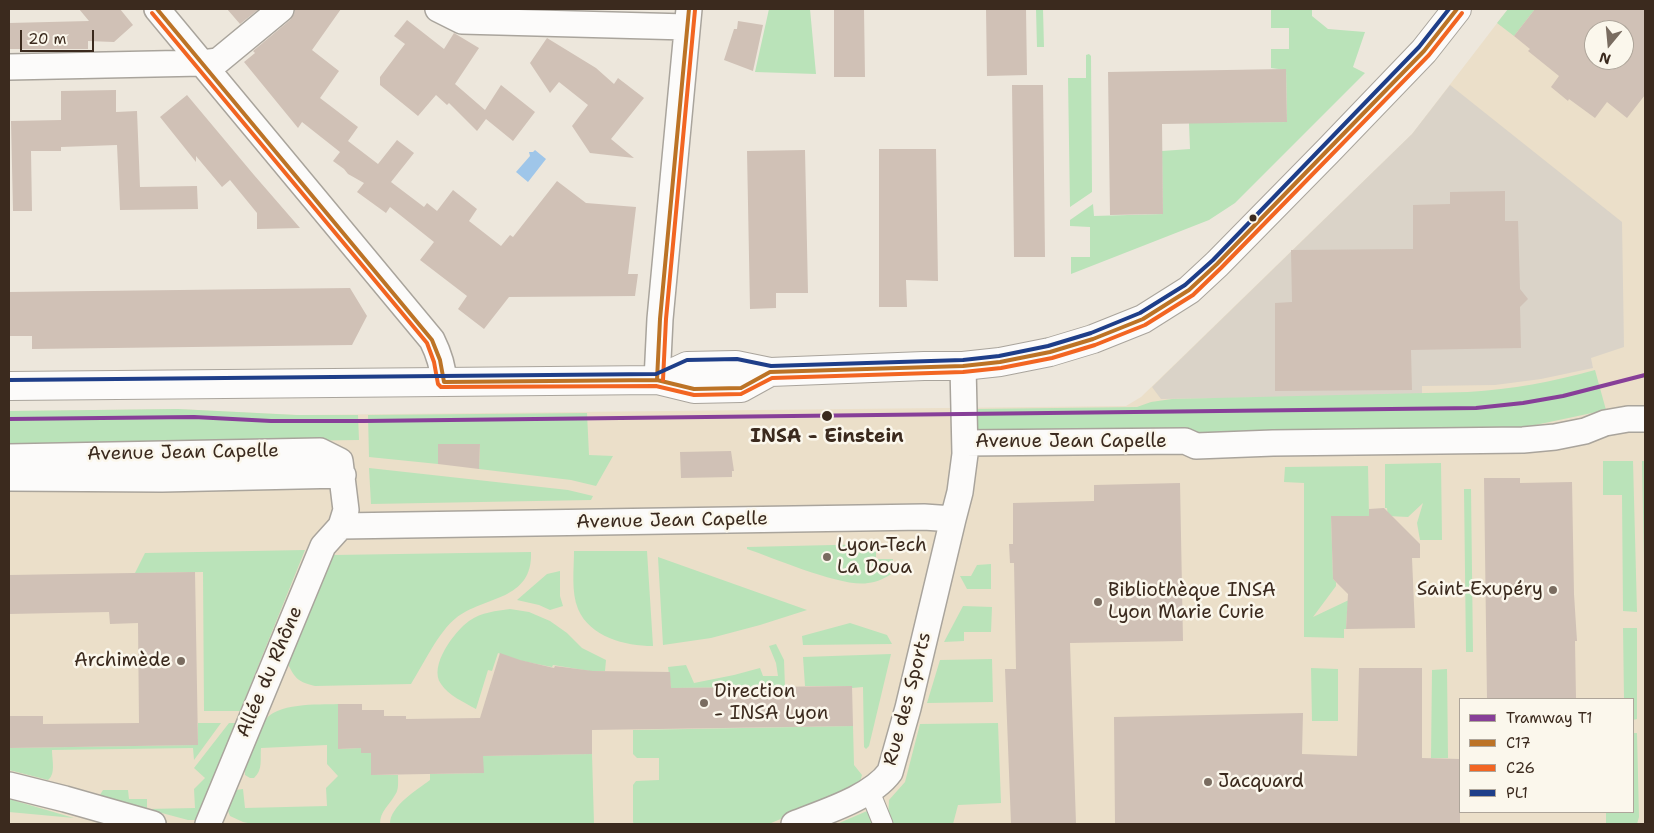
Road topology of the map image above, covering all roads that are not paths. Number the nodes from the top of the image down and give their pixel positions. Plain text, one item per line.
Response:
1 (157, 9) edge
2 (281, 9) edge
3 (438, 9) edge
4 (1457, 9) edge
5 (688, 18) edge
6 (202, 63) junction
7 (9, 67) edge
8 (963, 366) junction
9 (657, 380) junction
10 (444, 382) junction
11 (9, 386) edge
12 (1645, 419) edge
13 (965, 443) junction
14 (9, 456) edge
15 (343, 475) junction
16 (9, 478) edge
17 (953, 519) junction
18 (341, 526) junction
19 (9, 785) edge
20 (870, 792) junction
21 (153, 824) edge
22 (208, 824) edge
23 (794, 824) edge
24 (883, 824) edge

1 - 6 street
2 - 6 street
3 - 5 street
4 - 8 street
5 - 9 street
6 - 7 street
6 - 10 street
8 - 9 street
8 - 13 street
9 - 10 street
10 - 11 street
12 - 13 street, Avenue Jean Capelle
13 - 17 street, Avenue Jean Capelle
14 - 15 street, Avenue Jean Capelle
15 - 16 street, Avenue Jean Capelle
15 - 18 street, Avenue Jean Capelle
17 - 18 street, Avenue Jean Capelle
17 - 20 street, Rue des Sports
18 - 22 street, Allée du Rhône
19 - 21 street
20 - 23 street, Rue des Sports
20 - 24 street

